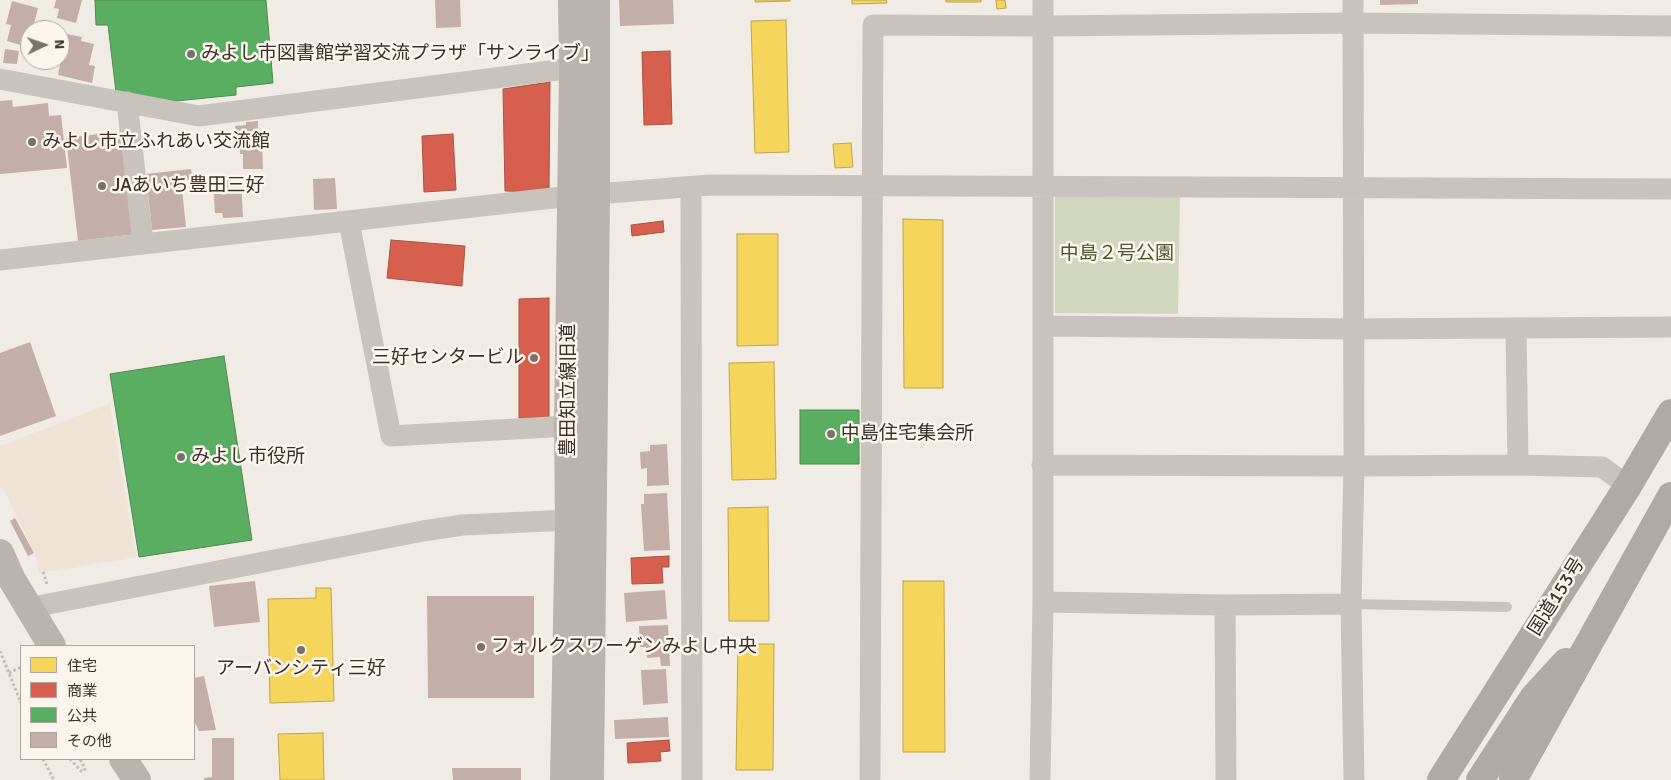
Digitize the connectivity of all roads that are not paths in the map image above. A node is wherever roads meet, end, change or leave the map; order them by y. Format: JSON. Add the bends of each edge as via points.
{"nodes":[{"id":1,"x":572,"y":0,"type":"edge"},
{"id":2,"x":596,"y":0,"type":"edge"},
{"id":3,"x":1043,"y":0,"type":"edge"},
{"id":4,"x":1353,"y":0,"type":"edge"},
{"id":5,"x":1353,"y":23,"type":"junction"},
{"id":6,"x":1043,"y":26,"type":"junction"},
{"id":7,"x":1671,"y":26,"type":"edge"},
{"id":8,"x":573,"y":68,"type":"junction"},
{"id":9,"x":0,"y":78,"type":"edge"},
{"id":10,"x":127,"y":102,"type":"junction"},
{"id":11,"x":872,"y":186,"type":"junction"},
{"id":12,"x":691,"y":187,"type":"junction"},
{"id":13,"x":1043,"y":187,"type":"junction"},
{"id":14,"x":1353,"y":187,"type":"junction"},
{"id":15,"x":1671,"y":189,"type":"edge"},
{"id":16,"x":584,"y":195,"type":"junction"},
{"id":17,"x":348,"y":222,"type":"junction"},
{"id":18,"x":143,"y":243,"type":"junction"},
{"id":19,"x":0,"y":260,"type":"edge"},
{"id":20,"x":1044,"y":326,"type":"junction"},
{"id":21,"x":1671,"y":327,"type":"edge"},
{"id":22,"x":1516,"y":328,"type":"junction"},
{"id":23,"x":1353,"y":329,"type":"junction"},
{"id":24,"x":1671,"y":413,"type":"edge"},
{"id":25,"x":568,"y":426,"type":"junction"},
{"id":26,"x":1042,"y":465,"type":"junction"},
{"id":27,"x":1518,"y":465,"type":"junction"},
{"id":28,"x":1354,"y":466,"type":"junction"},
{"id":29,"x":1628,"y":486,"type":"junction"},
{"id":30,"x":1671,"y":496,"type":"edge"},
{"id":31,"x":569,"y":520,"type":"junction"},
{"id":32,"x":0,"y":553,"type":"edge"},
{"id":33,"x":1043,"y":602,"type":"junction"},
{"id":34,"x":1351,"y":604,"type":"junction"},
{"id":35,"x":1225,"y":606,"type":"junction"},
{"id":36,"x":1507,"y":607,"type":"dead end"},
{"id":37,"x":28,"y":608,"type":"junction"},
{"id":38,"x":1599,"y":626,"type":"junction"},
{"id":39,"x":51,"y":645,"type":"edge"},
{"id":40,"x":124,"y":760,"type":"edge"},
{"id":41,"x":137,"y":780,"type":"edge"},
{"id":42,"x":564,"y":780,"type":"edge"},
{"id":43,"x":590,"y":780,"type":"edge"},
{"id":44,"x":692,"y":780,"type":"edge"},
{"id":45,"x":870,"y":780,"type":"edge"},
{"id":46,"x":1040,"y":780,"type":"edge"},
{"id":47,"x":1226,"y":780,"type":"edge"},
{"id":48,"x":1354,"y":780,"type":"edge"},
{"id":49,"x":1441,"y":780,"type":"edge"},
{"id":50,"x":1480,"y":780,"type":"edge"},
{"id":51,"x":1513,"y":780,"type":"edge"}],
"edges":[{"from":1,"to":8,"type":"street","name":"豊田知立線旧道"},
{"from":2,"to":16,"type":"street","name":"豊田知立線旧道"},
{"from":3,"to":6,"type":"street"},
{"from":4,"to":5,"type":"street"},
{"from":5,"to":6,"type":"street"},
{"from":5,"to":7,"type":"street"},
{"from":5,"to":14,"type":"street"},
{"from":6,"to":11,"type":"street","via":[[873,25]]},
{"from":6,"to":13,"type":"street"},
{"from":8,"to":10,"type":"street","via":[[199,116]]},
{"from":8,"to":16,"type":"street","name":"豊田知立線旧道"},
{"from":9,"to":10,"type":"street"},
{"from":10,"to":18,"type":"street"},
{"from":11,"to":12,"type":"street"},
{"from":11,"to":13,"type":"street"},
{"from":11,"to":45,"type":"street"},
{"from":12,"to":16,"type":"street"},
{"from":12,"to":44,"type":"street"},
{"from":13,"to":14,"type":"street"},
{"from":13,"to":20,"type":"street"},
{"from":14,"to":15,"type":"street"},
{"from":14,"to":23,"type":"street"},
{"from":16,"to":17,"type":"street"},
{"from":16,"to":25,"type":"street","name":"豊田知立線旧道"},
{"from":16,"to":43,"type":"street","name":"豊田知立線旧道"},
{"from":17,"to":18,"type":"street"},
{"from":17,"to":25,"type":"street","via":[[391,436]]},
{"from":18,"to":19,"type":"street"},
{"from":20,"to":23,"type":"street"},
{"from":20,"to":26,"type":"street"},
{"from":21,"to":22,"type":"street"},
{"from":22,"to":23,"type":"street"},
{"from":22,"to":27,"type":"street"},
{"from":23,"to":28,"type":"street"},
{"from":24,"to":29,"type":"highway","name":"国道153号"},
{"from":25,"to":31,"type":"street","name":"豊田知立線旧道"},
{"from":26,"to":28,"type":"street"},
{"from":26,"to":33,"type":"street"},
{"from":27,"to":28,"type":"street"},
{"from":27,"to":29,"type":"street","via":[[1602,466]]},
{"from":28,"to":34,"type":"street"},
{"from":29,"to":49,"type":"highway","name":"国道153号"},
{"from":30,"to":38,"type":"highway"},
{"from":31,"to":37,"type":"street","via":[[463,525],[423,531]]},
{"from":31,"to":42,"type":"street","name":"豊田知立線旧道"},
{"from":32,"to":37,"type":"street"},
{"from":33,"to":35,"type":"street"},
{"from":33,"to":46,"type":"street"},
{"from":34,"to":35,"type":"street"},
{"from":34,"to":36,"type":"lane"},
{"from":34,"to":48,"type":"street"},
{"from":35,"to":47,"type":"street"},
{"from":37,"to":39,"type":"street"},
{"from":38,"to":50,"type":"highway","via":[[1533,698]]},
{"from":38,"to":51,"type":"highway"},
{"from":40,"to":41,"type":"street"}]}
